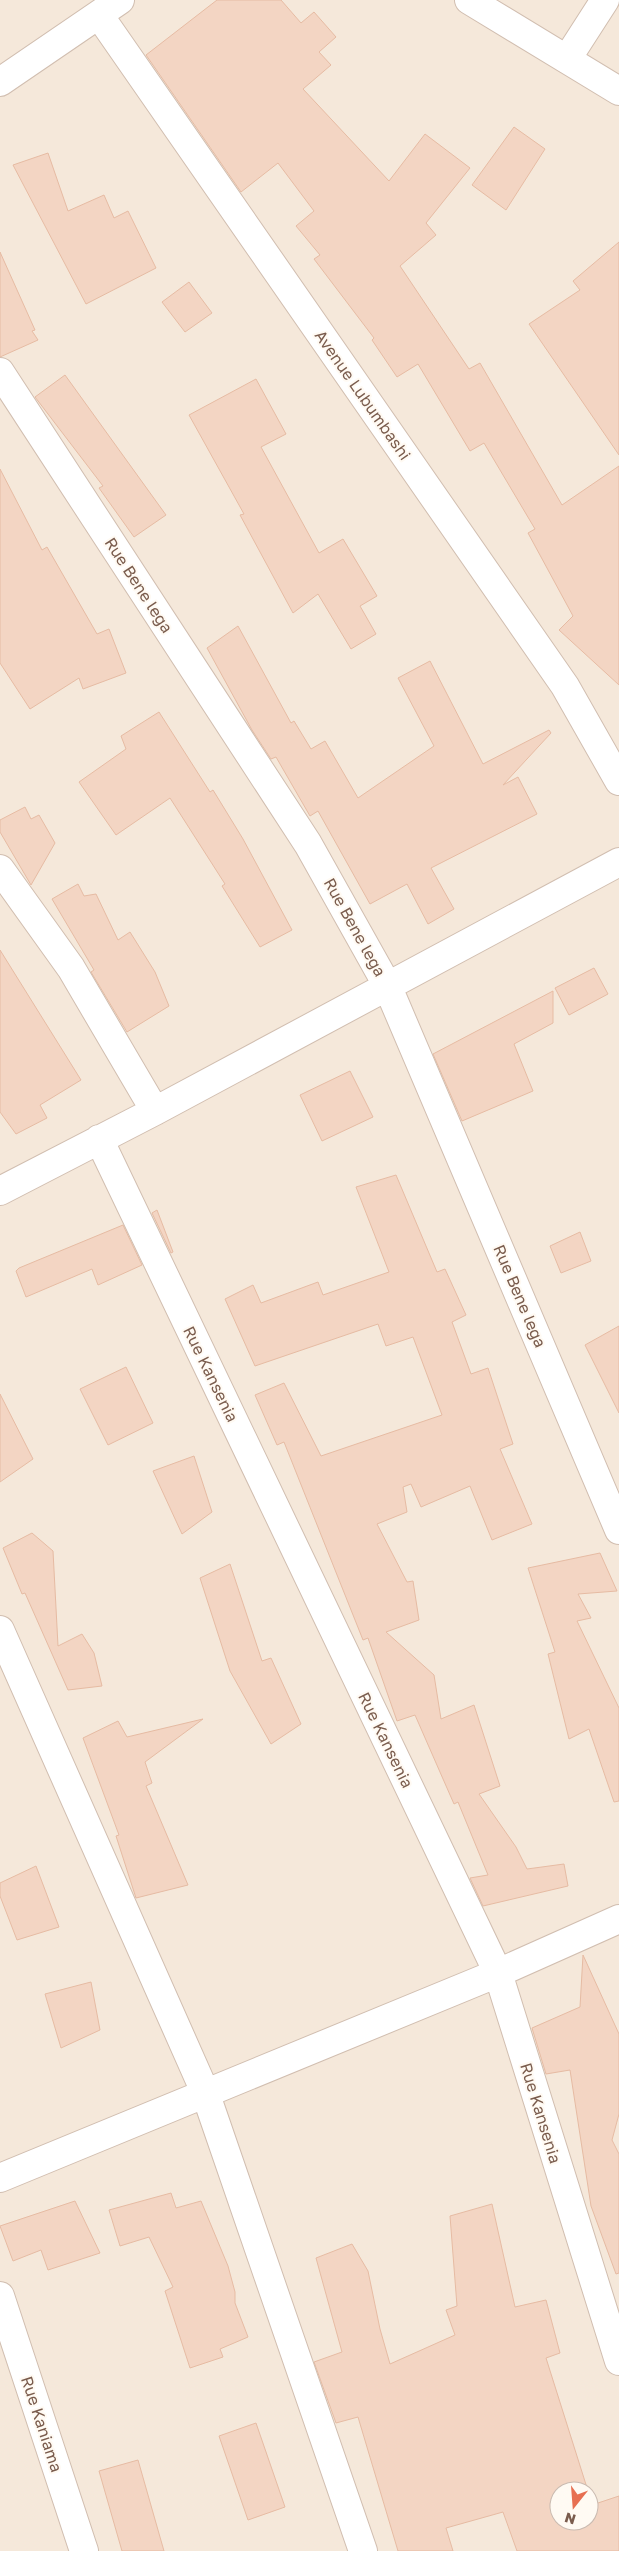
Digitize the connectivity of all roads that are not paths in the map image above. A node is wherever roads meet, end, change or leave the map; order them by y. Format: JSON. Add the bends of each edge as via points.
{"nodes":[{"id":1,"x":469,"y":0,"type":"edge"},
{"id":2,"x":605,"y":0,"type":"edge"},
{"id":3,"x":110,"y":8,"type":"edge"},
{"id":4,"x":567,"y":59,"type":"junction"},
{"id":5,"x":0,"y":82,"type":"edge"},
{"id":6,"x":619,"y":90,"type":"edge"},
{"id":7,"x":0,"y":372,"type":"edge"},
{"id":8,"x":619,"y":781,"type":"edge"},
{"id":9,"x":619,"y":862,"type":"edge"},
{"id":10,"x":0,"y":869,"type":"edge"},
{"id":11,"x":387,"y":985,"type":"junction"},
{"id":12,"x":155,"y":1111,"type":"junction"},
{"id":13,"x":99,"y":1139,"type":"junction"},
{"id":14,"x":0,"y":1191,"type":"edge"},
{"id":15,"x":619,"y":1530,"type":"edge"},
{"id":16,"x":0,"y":1630,"type":"edge"},
{"id":17,"x":619,"y":1919,"type":"edge"},
{"id":18,"x":498,"y":1974,"type":"junction"},
{"id":19,"x":205,"y":2092,"type":"junction"},
{"id":20,"x":0,"y":2178,"type":"edge"},
{"id":21,"x":0,"y":2296,"type":"edge"},
{"id":22,"x":619,"y":2361,"type":"edge"},
{"id":23,"x":84,"y":2551,"type":"edge"},
{"id":24,"x":363,"y":2551,"type":"edge"}],
"edges":[{"from":1,"to":4,"type":"street"},
{"from":2,"to":4,"type":"street"},
{"from":3,"to":5,"type":"street"},
{"from":3,"to":8,"type":"street","name":"Avenue Lubumbashi","via":[[565,686]]},
{"from":4,"to":6,"type":"street"},
{"from":7,"to":11,"type":"street","name":"Rue Bene lega","via":[[308,844]]},
{"from":9,"to":11,"type":"street"},
{"from":10,"to":12,"type":"street","via":[[71,968]]},
{"from":11,"to":12,"type":"street"},
{"from":11,"to":15,"type":"street","name":"Rue Bene lega"},
{"from":12,"to":13,"type":"street"},
{"from":13,"to":14,"type":"street"},
{"from":13,"to":18,"type":"street","name":"Rue Kansenia"},
{"from":16,"to":19,"type":"street"},
{"from":17,"to":18,"type":"street"},
{"from":18,"to":19,"type":"street"},
{"from":18,"to":22,"type":"street","name":"Rue Kansenia"},
{"from":19,"to":20,"type":"street"},
{"from":19,"to":24,"type":"street"},
{"from":21,"to":23,"type":"street","name":"Rue Kaniama"}]}
